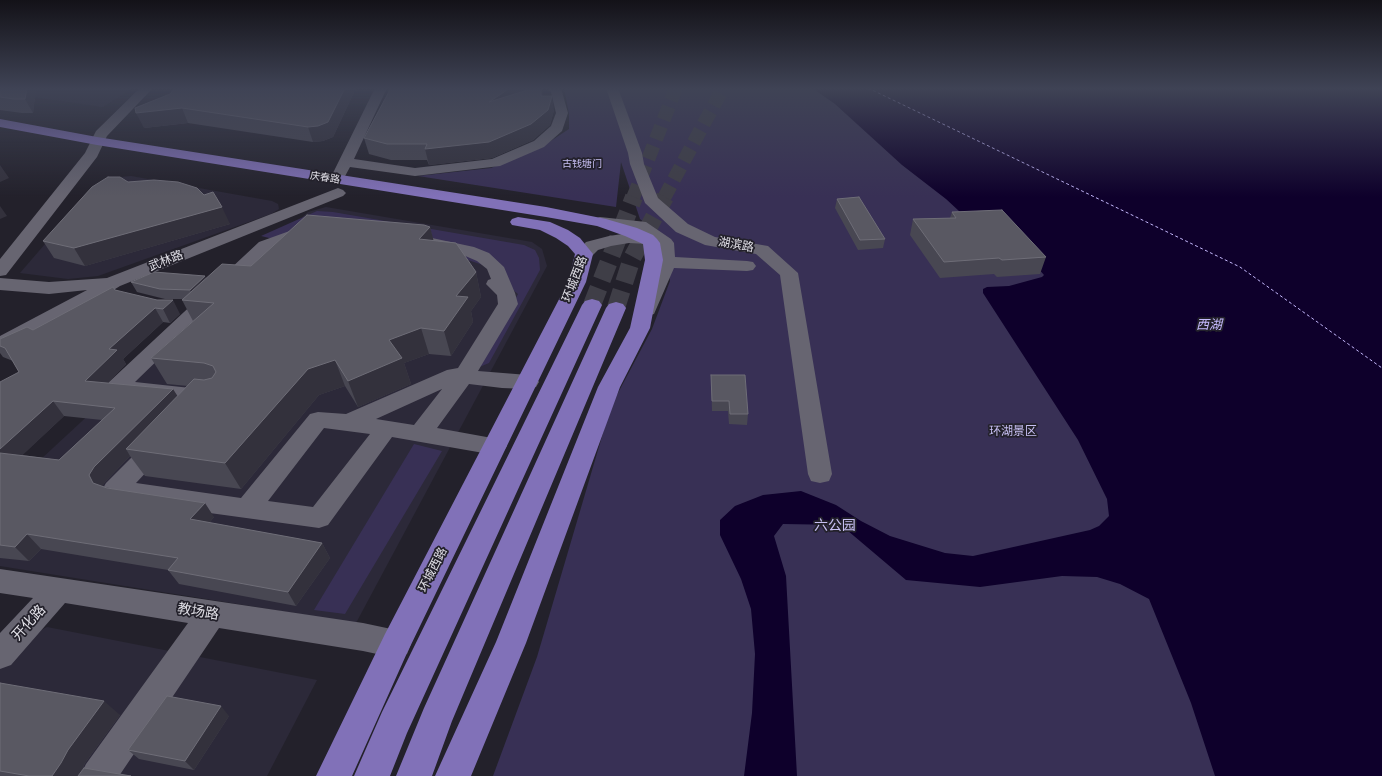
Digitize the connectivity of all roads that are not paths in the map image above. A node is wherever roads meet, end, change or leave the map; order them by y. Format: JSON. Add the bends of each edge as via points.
{"nodes":[{"id":1,"x":0,"y":124,"type":"edge"},
{"id":2,"x":111,"y":124,"type":"edge"},
{"id":3,"x":363,"y":124,"type":"edge"},
{"id":4,"x":559,"y":124,"type":"edge"},
{"id":5,"x":625,"y":124,"type":"edge"},
{"id":6,"x":89,"y":149,"type":"junction"},
{"id":7,"x":345,"y":162,"type":"junction"},
{"id":8,"x":337,"y":186,"type":"junction"},
{"id":9,"x":600,"y":222,"type":"junction"},
{"id":10,"x":329,"y":228,"type":"edge"},
{"id":11,"x":415,"y":239,"type":"edge"},
{"id":12,"x":647,"y":239,"type":"junction"},
{"id":13,"x":584,"y":254,"type":"junction"},
{"id":14,"x":439,"y":258,"type":"edge"},
{"id":15,"x":667,"y":262,"type":"junction"},
{"id":16,"x":747,"y":266,"type":"dead end"},
{"id":17,"x":3,"y":267,"type":"edge"},
{"id":18,"x":113,"y":282,"type":"junction"},
{"id":19,"x":0,"y":284,"type":"edge"},
{"id":20,"x":68,"y":287,"type":"junction"},
{"id":21,"x":506,"y":293,"type":"junction"},
{"id":22,"x":179,"y":306,"type":"dead end"},
{"id":23,"x":200,"y":307,"type":"junction"},
{"id":24,"x":640,"y":328,"type":"junction"},
{"id":25,"x":0,"y":344,"type":"edge"},
{"id":26,"x":464,"y":376,"type":"junction"},
{"id":27,"x":528,"y":382,"type":"junction"},
{"id":28,"x":348,"y":422,"type":"junction"},
{"id":29,"x":386,"y":429,"type":"junction"},
{"id":30,"x":420,"y":434,"type":"junction"},
{"id":31,"x":496,"y":446,"type":"junction"},
{"id":32,"x":820,"y":474,"type":"dead end"},
{"id":33,"x":247,"y":509,"type":"junction"},
{"id":34,"x":0,"y":581,"type":"edge"},
{"id":35,"x":59,"y":590,"type":"junction"},
{"id":36,"x":212,"y":614,"type":"junction"},
{"id":37,"x":396,"y":644,"type":"junction"},
{"id":38,"x":0,"y":655,"type":"edge"},
{"id":39,"x":98,"y":776,"type":"edge"},
{"id":40,"x":334,"y":776,"type":"edge"},
{"id":41,"x":372,"y":776,"type":"edge"},
{"id":42,"x":414,"y":776,"type":"edge"},
{"id":43,"x":453,"y":776,"type":"edge"}],
"edges":[{"from":1,"to":6,"type":"main road","name":"庆春路"},
{"from":2,"to":6,"type":"street"},
{"from":3,"to":7,"type":"street"},
{"from":4,"to":7,"type":"street","via":[[539,144],[495,163],[415,172]]},
{"from":5,"to":32,"type":"street","name":"湖滨路","via":[[651,200],[682,228],[711,241],[762,250],[789,273]]},
{"from":6,"to":8,"type":"main road","name":"庆春路"},
{"from":6,"to":17,"type":"street"},
{"from":7,"to":8,"type":"street"},
{"from":8,"to":9,"type":"main road","name":"庆春路"},
{"from":8,"to":13,"type":"main road","name":"庆春路","via":[[544,226],[574,242]]},
{"from":8,"to":18,"type":"street","name":"武林路"},
{"from":9,"to":12,"type":"main road","name":"庆春路"},
{"from":9,"to":15,"type":"street","via":[[640,225],[665,243]]},
{"from":10,"to":23,"type":"street","via":[[311,228],[265,246]]},
{"from":11,"to":21,"type":"street","via":[[483,257],[495,267]]},
{"from":12,"to":13,"type":"street","name":"环城西路","via":[[609,241],[592,246]]},
{"from":12,"to":24,"type":"main road","via":[[651,243],[654,260]]},
{"from":13,"to":27,"type":"main road","name":"环城西路","via":[[577,282]]},
{"from":14,"to":21,"type":"street","via":[[470,264]]},
{"from":15,"to":16,"type":"street"},
{"from":15,"to":24,"type":"street"},
{"from":17,"to":20,"type":"street","via":[[38,280]]},
{"from":18,"to":20,"type":"street"},
{"from":18,"to":25,"type":"street","name":"武林路"},
{"from":19,"to":20,"type":"street"},
{"from":21,"to":26,"type":"street","via":[[508,304]]},
{"from":22,"to":23,"type":"street"},
{"from":23,"to":33,"type":"street","via":[[118,387],[211,397],[178,424],[115,490]]},
{"from":24,"to":43,"type":"main road","via":[[609,387],[511,643]]},
{"from":26,"to":27,"type":"street"},
{"from":26,"to":28,"type":"street","via":[[455,375]]},
{"from":26,"to":30,"type":"street"},
{"from":27,"to":31,"type":"main road","name":"环城西路"},
{"from":28,"to":29,"type":"street"},
{"from":28,"to":33,"type":"street","via":[[318,420]]},
{"from":29,"to":30,"type":"street"},
{"from":29,"to":33,"type":"street","via":[[319,518]]},
{"from":30,"to":31,"type":"street"},
{"from":31,"to":37,"type":"main road","name":"环城西路"},
{"from":34,"to":35,"type":"street","name":"教场路"},
{"from":35,"to":36,"type":"street","name":"教场路"},
{"from":35,"to":38,"type":"street","name":"开化路"},
{"from":36,"to":37,"type":"street","name":"教场路"},
{"from":36,"to":39,"type":"street"},
{"from":37,"to":40,"type":"main road","name":"环城西路"},
{"from":41,"to":42,"type":"main road","name":"环城西路","via":[[394,724],[604,306]]}]}
